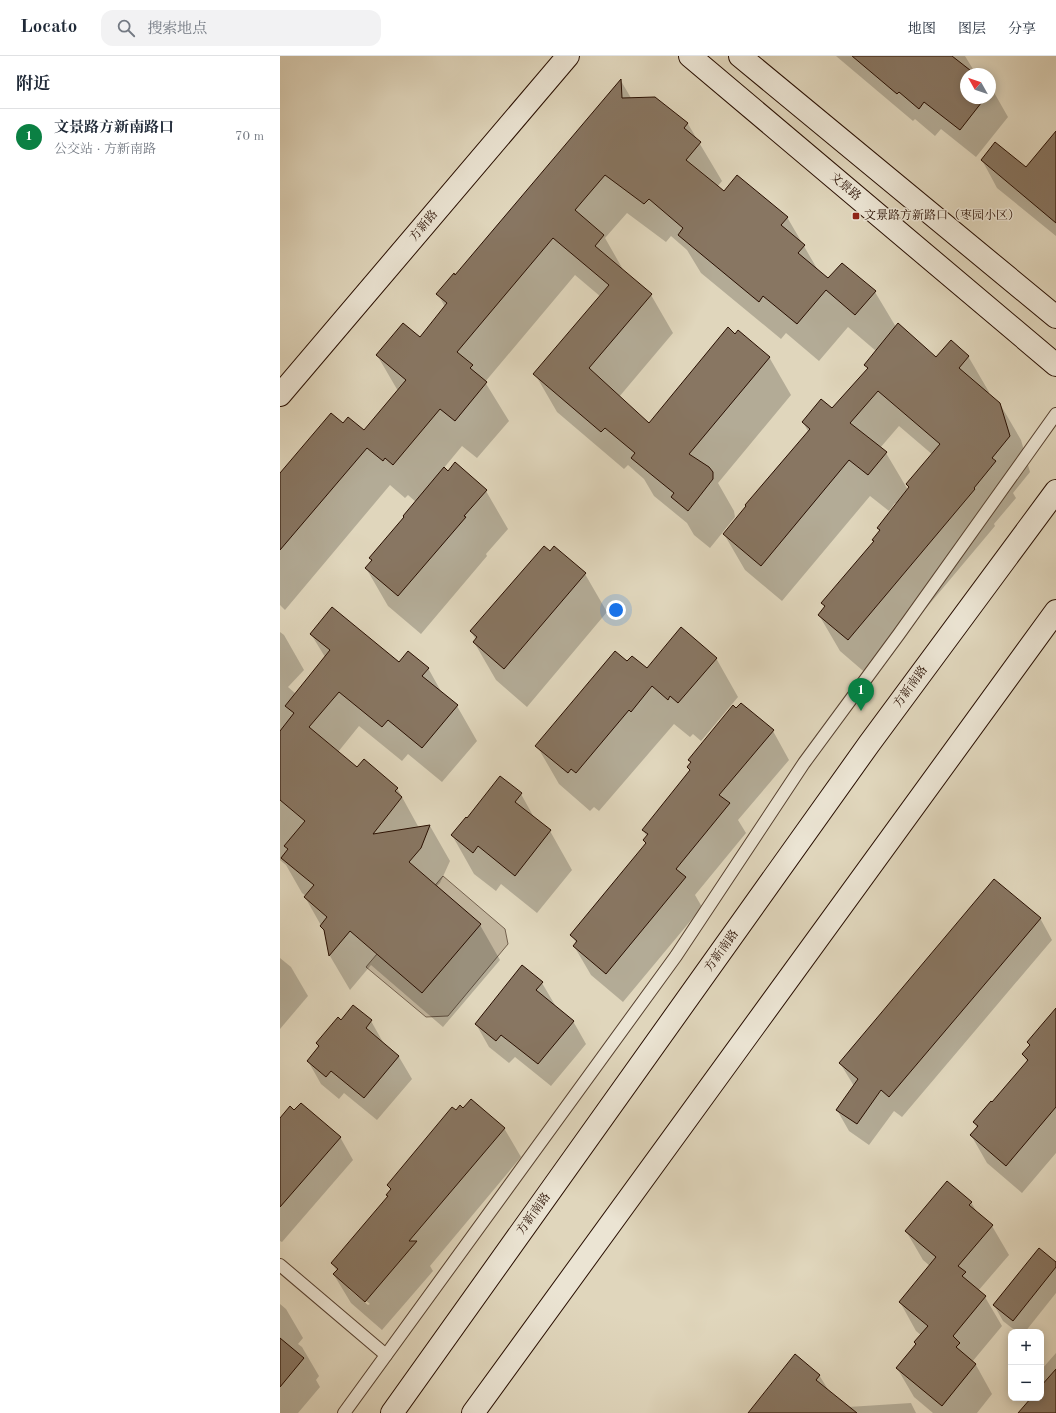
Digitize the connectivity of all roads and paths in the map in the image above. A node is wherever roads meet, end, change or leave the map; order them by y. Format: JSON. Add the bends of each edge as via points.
{"nodes":[{"id":1,"x":568,"y":56,"type":"edge"},
{"id":2,"x":690,"y":56,"type":"edge"},
{"id":3,"x":740,"y":56,"type":"edge"},
{"id":4,"x":1056,"y":317,"type":"edge"},
{"id":5,"x":1056,"y":365,"type":"edge"},
{"id":6,"x":280,"y":396,"type":"edge"},
{"id":7,"x":1056,"y":414,"type":"edge"},
{"id":8,"x":1056,"y":491,"type":"edge"},
{"id":9,"x":1056,"y":611,"type":"edge"},
{"id":10,"x":280,"y":1265,"type":"edge"},
{"id":11,"x":386,"y":1355,"type":"junction"},
{"id":12,"x":344,"y":1413,"type":"edge"},
{"id":13,"x":392,"y":1413,"type":"edge"},
{"id":14,"x":473,"y":1413,"type":"edge"}],
"edges":[{"from":1,"to":6,"type":"main road","name":"方新路"},
{"from":2,"to":5,"type":"main road","name":"文景路"},
{"from":3,"to":4,"type":"main road"},
{"from":7,"to":11,"type":"lane","via":[[804,763],[676,956]]},
{"from":8,"to":13,"type":"main road","name":"方新南路","via":[[865,751]]},
{"from":9,"to":14,"type":"main road"},
{"from":10,"to":11,"type":"lane"},
{"from":11,"to":12,"type":"lane"}]}
